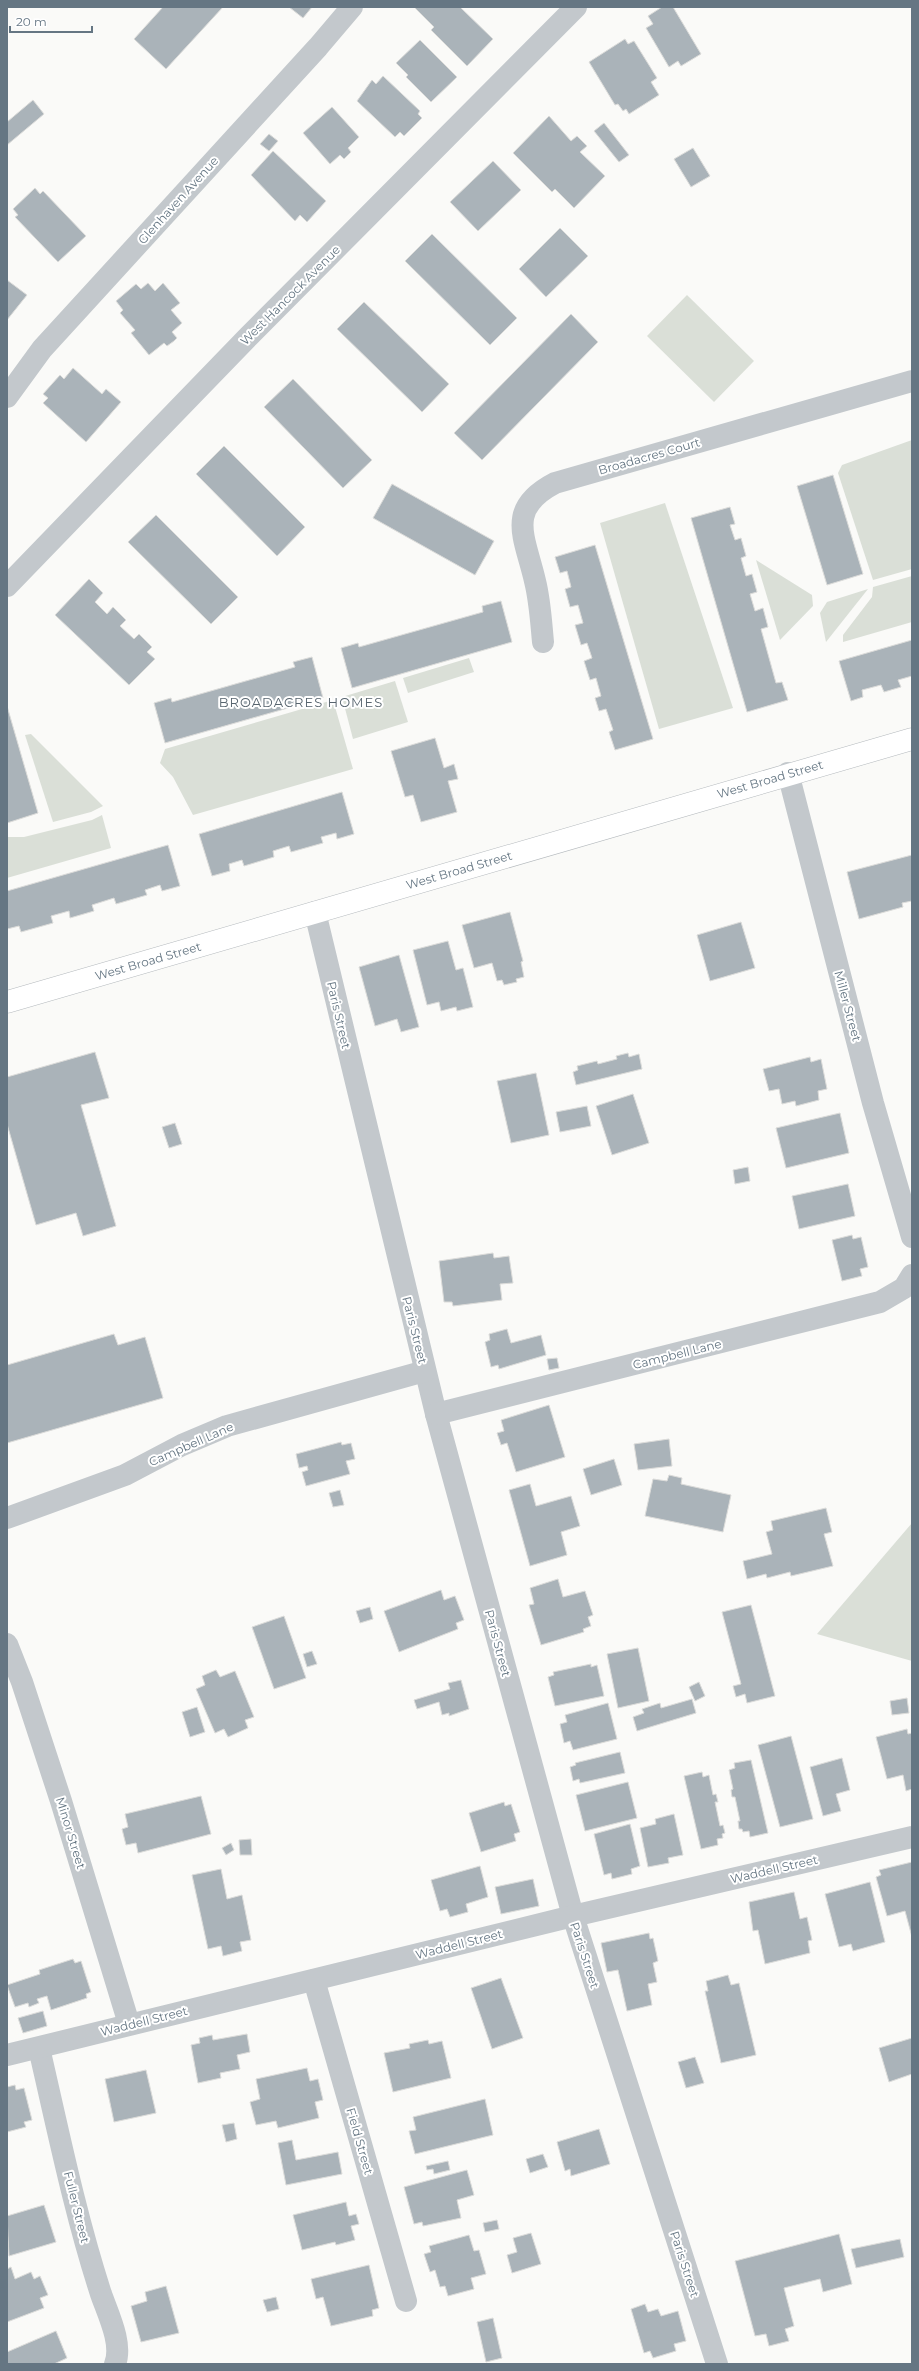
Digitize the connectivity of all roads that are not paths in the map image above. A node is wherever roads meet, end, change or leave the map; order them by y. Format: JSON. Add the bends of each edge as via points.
{"nodes":[{"id":1,"x":352,"y":7,"type":"edge"},
{"id":2,"x":576,"y":7,"type":"edge"},
{"id":3,"x":912,"y":381,"type":"edge"},
{"id":4,"x":7,"y":396,"type":"edge"},
{"id":5,"x":7,"y":586,"type":"edge"},
{"id":6,"x":543,"y":642,"type":"dead end"},
{"id":7,"x":912,"y":739,"type":"edge"},
{"id":8,"x":788,"y":773,"type":"junction"},
{"id":9,"x":315,"y":912,"type":"junction"},
{"id":10,"x":7,"y":1002,"type":"edge"},
{"id":11,"x":912,"y":1237,"type":"edge"},
{"id":12,"x":911,"y":1277,"type":"edge"},
{"id":13,"x":425,"y":1371,"type":"junction"},
{"id":14,"x":436,"y":1414,"type":"junction"},
{"id":15,"x":7,"y":1518,"type":"edge"},
{"id":16,"x":7,"y":1644,"type":"edge"},
{"id":17,"x":912,"y":1836,"type":"edge"},
{"id":18,"x":573,"y":1916,"type":"junction"},
{"id":19,"x":314,"y":1980,"type":"junction"},
{"id":20,"x":129,"y":2024,"type":"junction"},
{"id":21,"x":39,"y":2048,"type":"junction"},
{"id":22,"x":7,"y":2055,"type":"edge"},
{"id":23,"x":406,"y":2301,"type":"dead end"},
{"id":24,"x":114,"y":2364,"type":"edge"},
{"id":25,"x":717,"y":2364,"type":"edge"}],
"edges":[{"from":1,"to":4,"type":"street","name":"Glenhaven Avenue","via":[[42,348]]},
{"from":2,"to":5,"type":"street","name":"West Hancock Avenue","via":[[248,337]]},
{"from":3,"to":6,"type":"street","name":"Broadacres Court","via":[[555,483],[543,489],[534,496],[522,517],[522,531],[540,603]]},
{"from":7,"to":8,"type":"main road","name":"West Broad Street"},
{"from":8,"to":9,"type":"main road","name":"West Broad Street"},
{"from":8,"to":11,"type":"street","name":"Miller Street","via":[[873,1103]]},
{"from":9,"to":10,"type":"main road","name":"West Broad Street"},
{"from":9,"to":13,"type":"street","name":"Paris Street"},
{"from":12,"to":14,"type":"street","name":"Campbell Lane","via":[[893,1296],[880,1302]]},
{"from":13,"to":14,"type":"street","name":"Paris Street"},
{"from":13,"to":15,"type":"street","name":"Campbell Lane","via":[[227,1426],[182,1445],[125,1475]]},
{"from":14,"to":18,"type":"street","name":"Paris Street"},
{"from":16,"to":20,"type":"street","name":"Minor Street","via":[[58,1793]]},
{"from":17,"to":18,"type":"street","name":"Waddell Street"},
{"from":18,"to":19,"type":"street","name":"Waddell Street"},
{"from":18,"to":25,"type":"street","name":"Paris Street"},
{"from":19,"to":20,"type":"street","name":"Waddell Street"},
{"from":19,"to":23,"type":"street","name":"Field Street"},
{"from":20,"to":21,"type":"street","name":"Waddell Street"},
{"from":21,"to":22,"type":"street","name":"Waddell Street"},
{"from":21,"to":24,"type":"street","name":"Fuller Street","via":[[76,2205],[111,2325],[118,2355]]}]}
